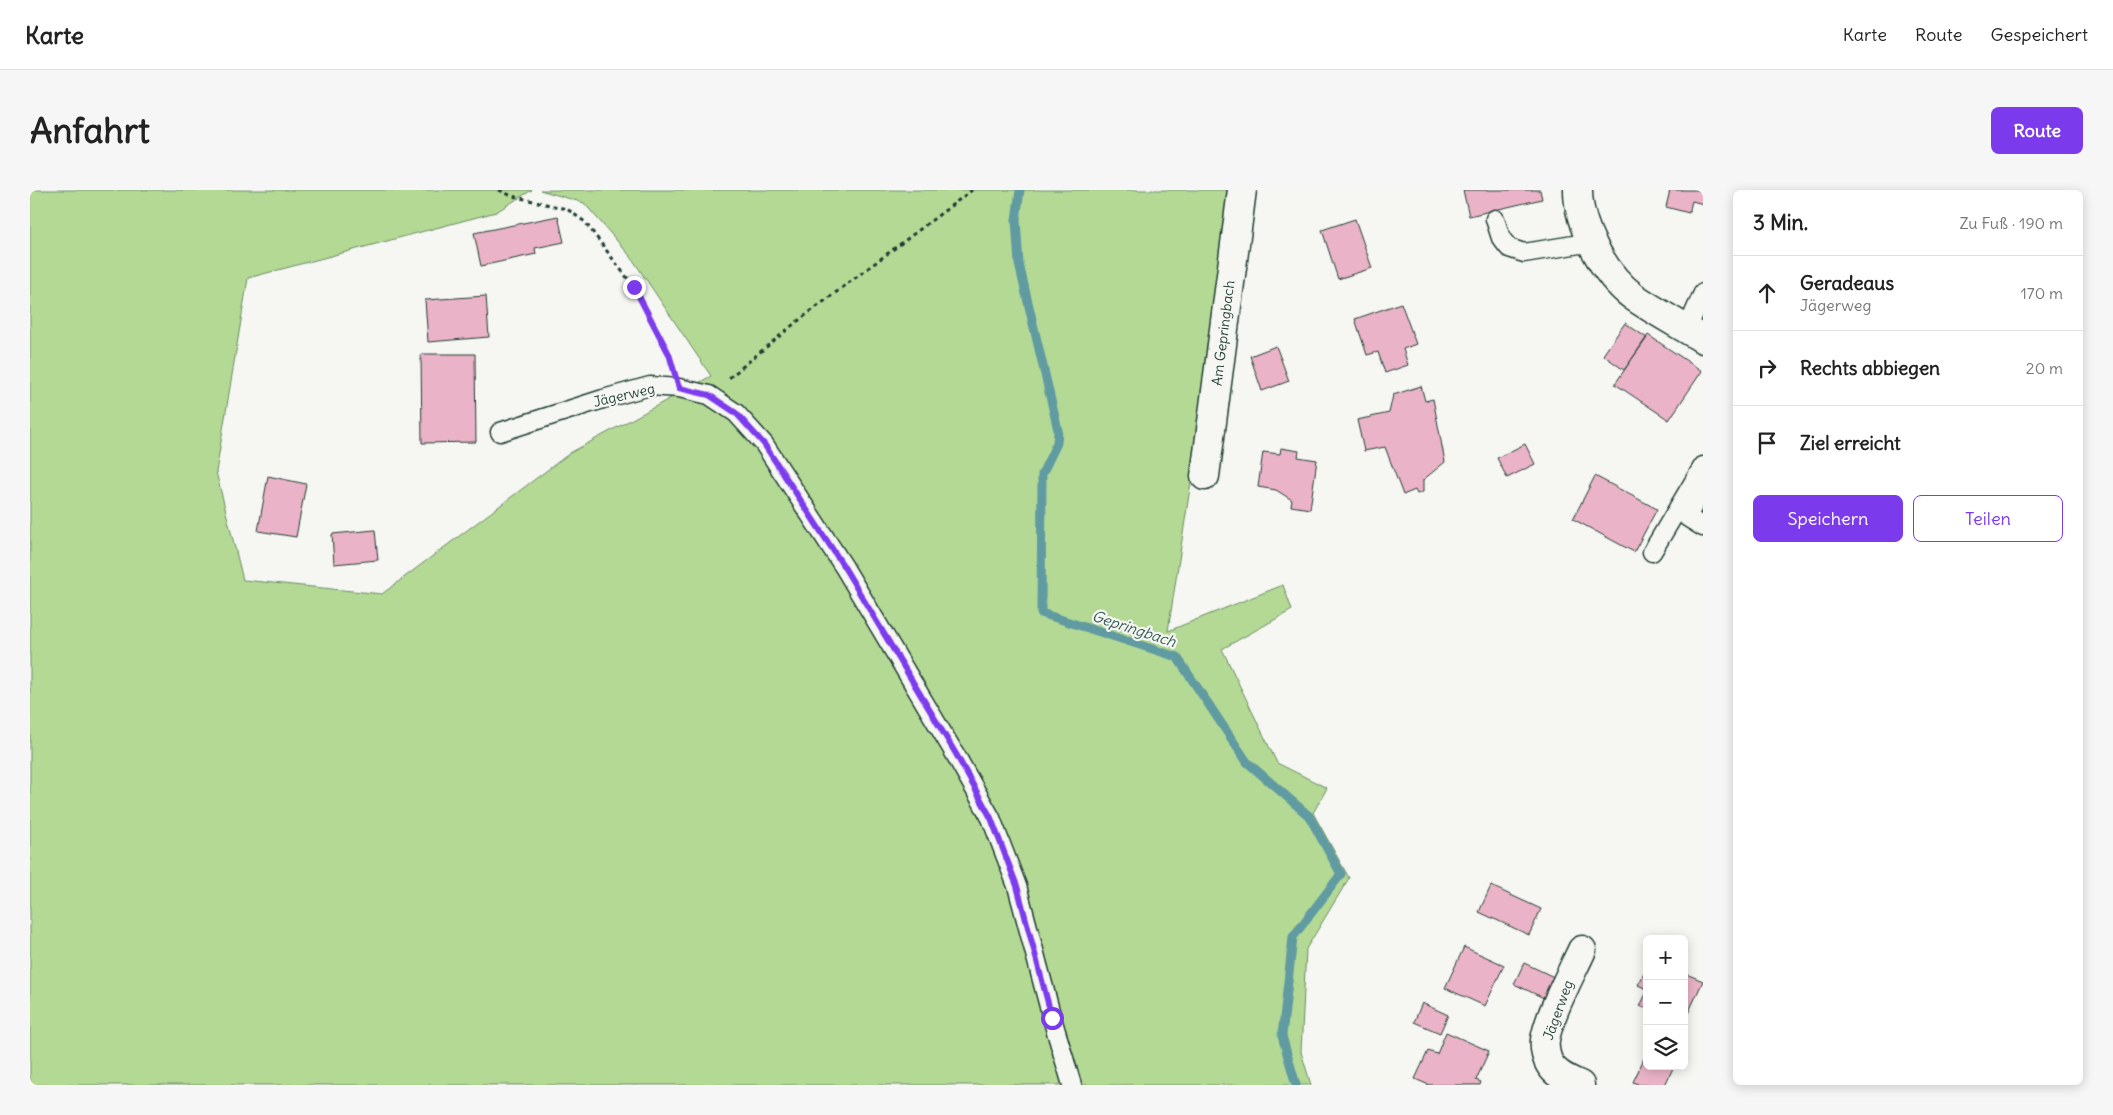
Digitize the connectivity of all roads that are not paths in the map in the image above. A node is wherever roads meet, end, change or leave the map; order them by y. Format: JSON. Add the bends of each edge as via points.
{"nodes":[{"id":1,"x":1242,"y":190,"type":"edge"},
{"id":2,"x":1578,"y":190,"type":"edge"},
{"id":3,"x":1494,"y":219,"type":"dead end"},
{"id":4,"x":1592,"y":242,"type":"junction"},
{"id":5,"x":1703,"y":292,"type":"edge"},
{"id":6,"x":1695,"y":334,"type":"edge"},
{"id":7,"x":500,"y":432,"type":"dead end"},
{"id":8,"x":1703,"y":466,"type":"edge"},
{"id":9,"x":1205,"y":476,"type":"dead end"},
{"id":10,"x":1703,"y":527,"type":"edge"},
{"id":11,"x":1652,"y":552,"type":"dead end"},
{"id":12,"x":1582,"y":950,"type":"dead end"},
{"id":13,"x":1072,"y":1085,"type":"edge"},
{"id":14,"x":1580,"y":1085,"type":"edge"}],
"edges":[{"from":1,"to":9,"type":"street","name":"Am Gepringbach"},
{"from":2,"to":4,"type":"street","via":[[1582,219]]},
{"from":3,"to":4,"type":"lane","via":[[1500,238],[1509,248],[1524,253]]},
{"from":4,"to":6,"type":"street","via":[[1614,277],[1633,296]]},
{"from":5,"to":6,"type":"lane"},
{"from":7,"to":13,"type":"lane","name":"Jägerweg","via":[[650,386],[709,395],[736,413],[764,444],[844,567],[991,818],[1017,886]]},
{"from":8,"to":10,"type":"lane","via":[[1698,497],[1687,518]]},
{"from":8,"to":11,"type":"lane"},
{"from":12,"to":14,"type":"street","name":"Jägerweg","via":[[1545,1041],[1550,1064],[1557,1073]]}]}
